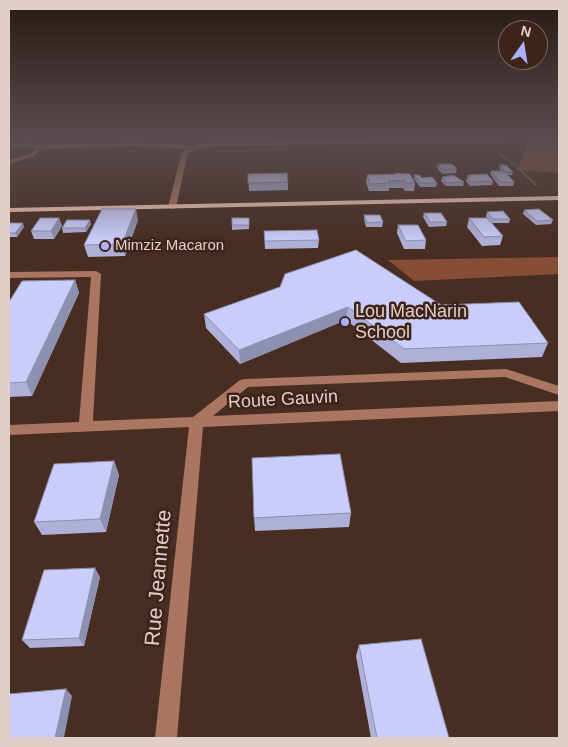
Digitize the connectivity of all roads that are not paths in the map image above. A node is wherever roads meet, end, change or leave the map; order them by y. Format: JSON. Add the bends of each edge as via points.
{"nodes":[{"id":1,"x":180,"y":172,"type":"edge"},
{"id":2,"x":555,"y":198,"type":"edge"},
{"id":3,"x":172,"y":207,"type":"junction"},
{"id":4,"x":9,"y":210,"type":"edge"},
{"id":5,"x":9,"y":275,"type":"edge"},
{"id":6,"x":559,"y":391,"type":"edge"},
{"id":7,"x":559,"y":406,"type":"edge"},
{"id":8,"x":196,"y":422,"type":"junction"},
{"id":9,"x":86,"y":427,"type":"junction"},
{"id":10,"x":9,"y":430,"type":"edge"},
{"id":11,"x":166,"y":738,"type":"edge"}],
"edges":[{"from":1,"to":3,"type":"street"},
{"from":2,"to":3,"type":"main road"},
{"from":3,"to":4,"type":"main road"},
{"from":5,"to":9,"type":"street","via":[[96,274]]},
{"from":6,"to":8,"type":"street","via":[[506,373],[245,384]]},
{"from":7,"to":8,"type":"street","name":"Route Gauvin"},
{"from":8,"to":9,"type":"street","name":"Route Gauvin"},
{"from":8,"to":11,"type":"street","name":"Rue Jeannette"},
{"from":9,"to":10,"type":"street","name":"Route Gauvin"}]}
